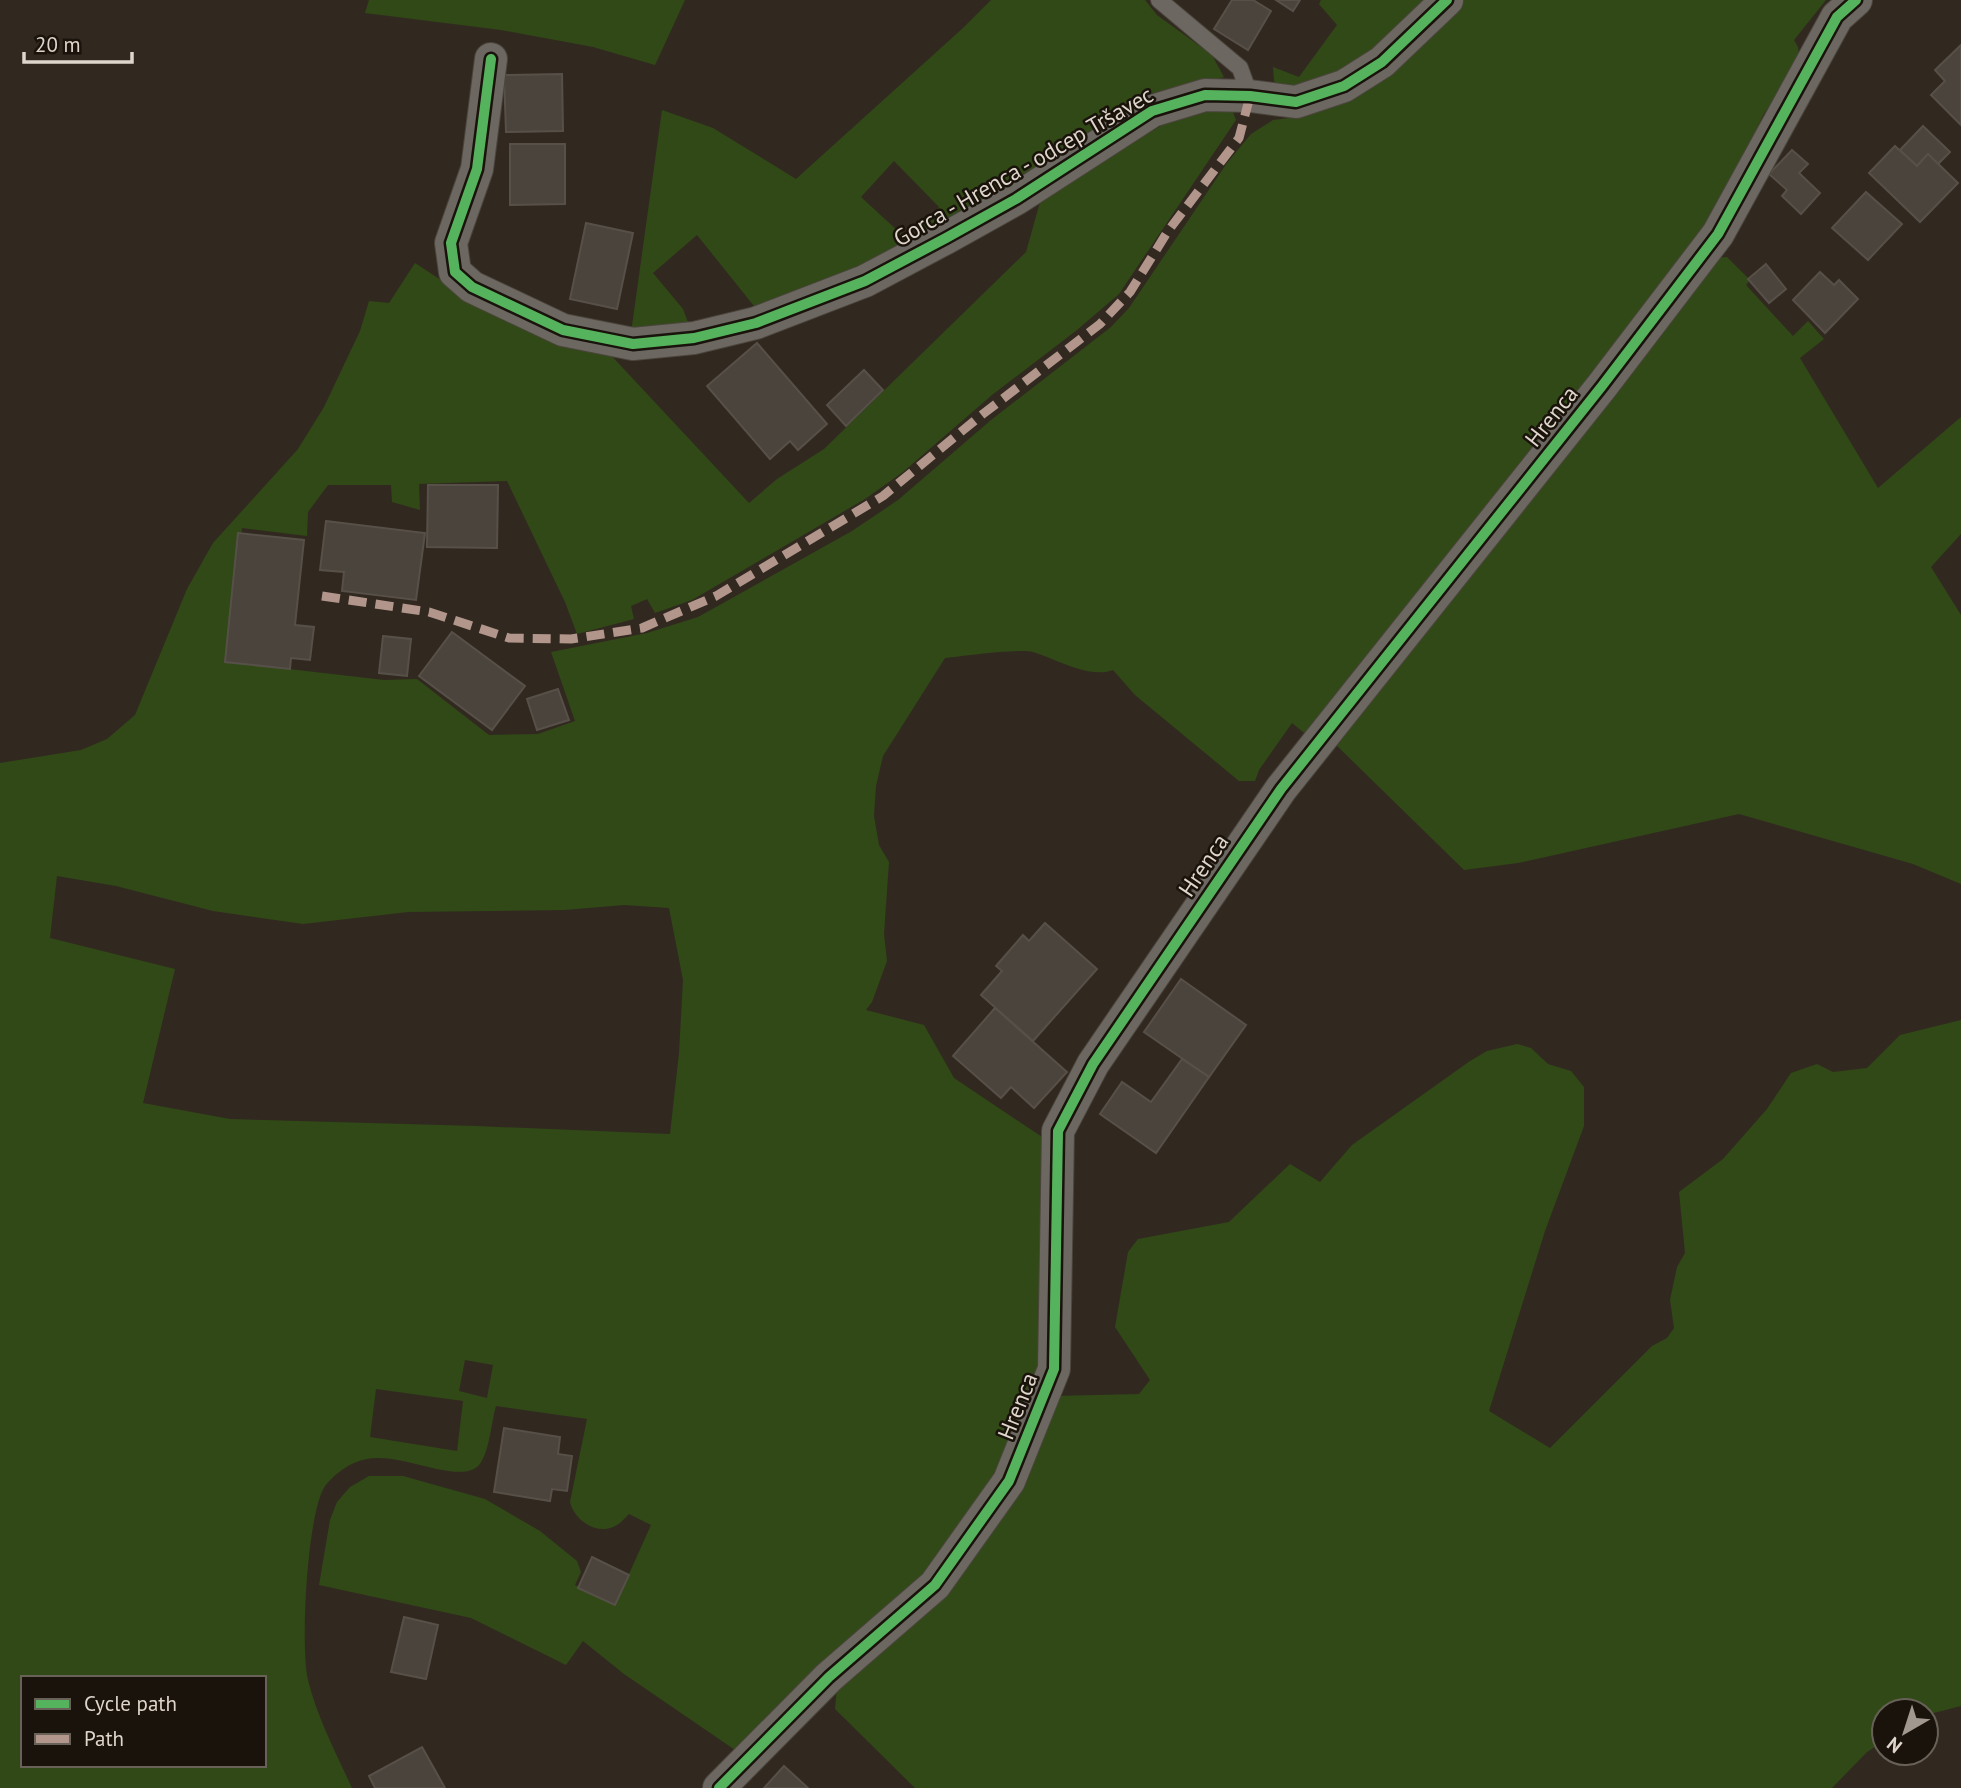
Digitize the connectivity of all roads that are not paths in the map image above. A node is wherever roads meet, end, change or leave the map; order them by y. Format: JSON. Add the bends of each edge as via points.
{"nodes":[{"id":1,"x":1159,"y":0,"type":"edge"},
{"id":2,"x":1447,"y":0,"type":"edge"},
{"id":3,"x":1856,"y":0,"type":"edge"},
{"id":4,"x":491,"y":59,"type":"dead end"},
{"id":5,"x":1250,"y":96,"type":"junction"},
{"id":6,"x":719,"y":1788,"type":"edge"}],
"edges":[{"from":1,"to":5,"type":"lane","via":[[1240,68]]},
{"from":2,"to":5,"type":"street","name":"Gorca - Hrenca - odcep Tršavec","via":[[1382,62],[1344,86],[1296,102]]},
{"from":3,"to":6,"type":"street","name":"Hrenca","via":[[1837,17],[1718,234],[1281,789],[1093,1064],[1058,1131],[1054,1369],[1009,1481],[935,1585],[830,1677]]},
{"from":4,"to":5,"type":"street","name":"Gorca - Hrenca - odcep Tršavec","via":[[477,169],[451,243],[455,272],[472,287],[563,330],[633,344],[694,338],[755,323],[865,281],[1016,199],[1152,111],[1205,95]]}]}
